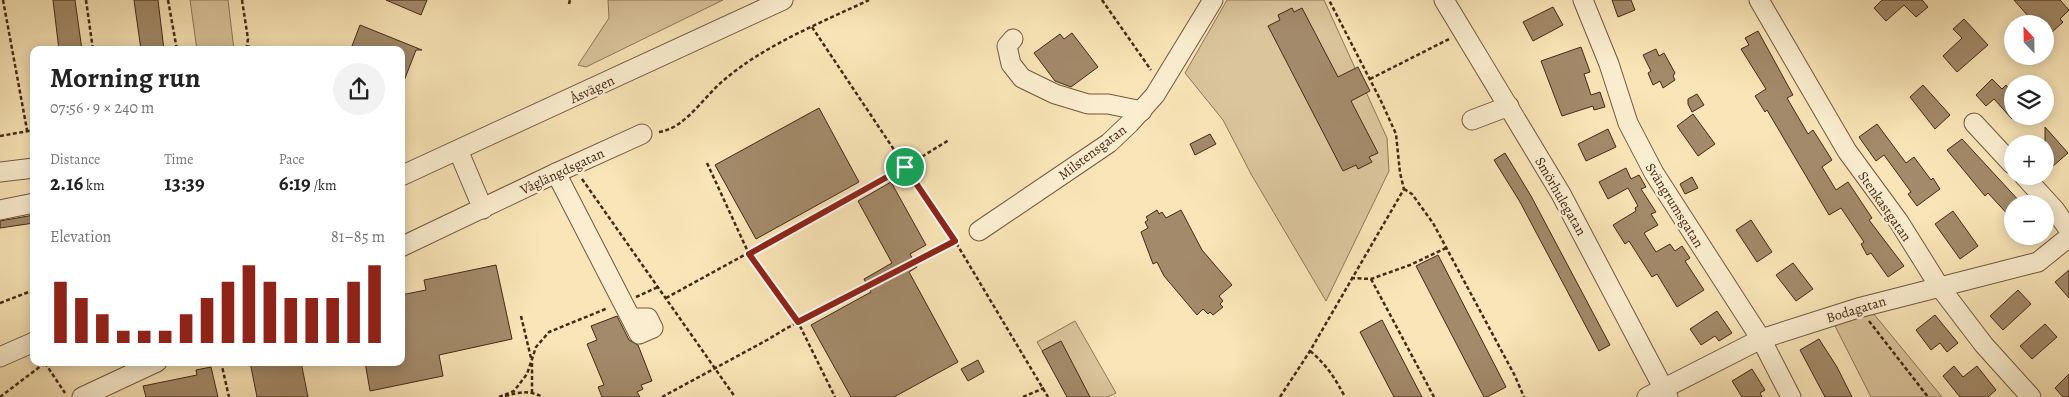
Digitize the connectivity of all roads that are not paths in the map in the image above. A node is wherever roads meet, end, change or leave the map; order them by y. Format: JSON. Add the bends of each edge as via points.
{"nodes":[{"id":1,"x":782,"y":0,"type":"edge"},
{"id":2,"x":1213,"y":0,"type":"edge"},
{"id":3,"x":1444,"y":0,"type":"edge"},
{"id":4,"x":1583,"y":0,"type":"edge"},
{"id":5,"x":1759,"y":0,"type":"edge"},
{"id":6,"x":1013,"y":39,"type":"dead end"},
{"id":7,"x":1509,"y":106,"type":"junction"},
{"id":8,"x":1142,"y":111,"type":"junction"},
{"id":9,"x":1472,"y":120,"type":"dead end"},
{"id":10,"x":1974,"y":123,"type":"dead end"},
{"id":11,"x":642,"y":134,"type":"road end"},
{"id":12,"x":458,"y":150,"type":"junction"},
{"id":13,"x":2004,"y":155,"type":"edge"},
{"id":14,"x":30,"y":168,"type":"edge"},
{"id":15,"x":564,"y":169,"type":"junction"},
{"id":16,"x":0,"y":172,"type":"edge"},
{"id":17,"x":405,"y":174,"type":"edge"},
{"id":18,"x":2032,"y":185,"type":"edge"},
{"id":19,"x":30,"y":204,"type":"edge"},
{"id":20,"x":483,"y":209,"type":"junction"},
{"id":21,"x":0,"y":210,"type":"edge"},
{"id":22,"x":979,"y":230,"type":"dead end"},
{"id":23,"x":2069,"y":230,"type":"edge"},
{"id":24,"x":2069,"y":237,"type":"edge"},
{"id":25,"x":405,"y":245,"type":"edge"},
{"id":26,"x":1939,"y":286,"type":"junction"},
{"id":27,"x":627,"y":310,"type":"road end"},
{"id":28,"x":1761,"y":339,"type":"junction"},
{"id":29,"x":30,"y":344,"type":"edge"},
{"id":30,"x":0,"y":357,"type":"edge"},
{"id":31,"x":146,"y":366,"type":"edge"},
{"id":32,"x":1666,"y":393,"type":"edge"},
{"id":33,"x":73,"y":395,"type":"edge"},
{"id":34,"x":1647,"y":397,"type":"edge"},
{"id":35,"x":1791,"y":397,"type":"edge"},
{"id":36,"x":2032,"y":397,"type":"edge"}],
"edges":[{"from":1,"to":12,"type":"street","name":"Åsvägen"},
{"from":2,"to":8,"type":"street","name":"Milstensgatan"},
{"from":3,"to":7,"type":"street","name":"Smörhulegatan"},
{"from":4,"to":28,"type":"street","name":"Svängrumsgatan","via":[[1628,123],[1654,173]]},
{"from":5,"to":26,"type":"street","name":"Stenkastgatan","via":[[1846,151],[1899,222]]},
{"from":6,"to":8,"type":"street","via":[[1008,52],[1011,64],[1022,78],[1070,100]]},
{"from":7,"to":9,"type":"street"},
{"from":7,"to":32,"type":"street","name":"Smörhulegatan","via":[[1561,194]]},
{"from":8,"to":22,"type":"street","name":"Milstensgatan","via":[[1109,143]]},
{"from":10,"to":13,"type":"street"},
{"from":11,"to":15,"type":"street","name":"Våglängdsgatan"},
{"from":12,"to":17,"type":"street","name":"Åsvägen"},
{"from":12,"to":20,"type":"street"},
{"from":14,"to":16,"type":"street"},
{"from":15,"to":20,"type":"street","name":"Våglängdsgatan"},
{"from":15,"to":27,"type":"street"},
{"from":18,"to":23,"type":"street"},
{"from":19,"to":21,"type":"street"},
{"from":20,"to":25,"type":"street","name":"Våglängdsgatan"},
{"from":24,"to":26,"type":"street","name":"Bodagatan","via":[[2038,262]]},
{"from":26,"to":28,"type":"street","name":"Bodagatan"},
{"from":26,"to":36,"type":"street","name":"Stenkastgatan","via":[[1984,345]]},
{"from":28,"to":32,"type":"street","name":"Bodagatan","via":[[1736,350]]},
{"from":28,"to":35,"type":"street","name":"Svängrumsgatan"},
{"from":29,"to":30,"type":"street"},
{"from":31,"to":33,"type":"street"},
{"from":32,"to":34,"type":"street","name":"Bodagatan"}]}
